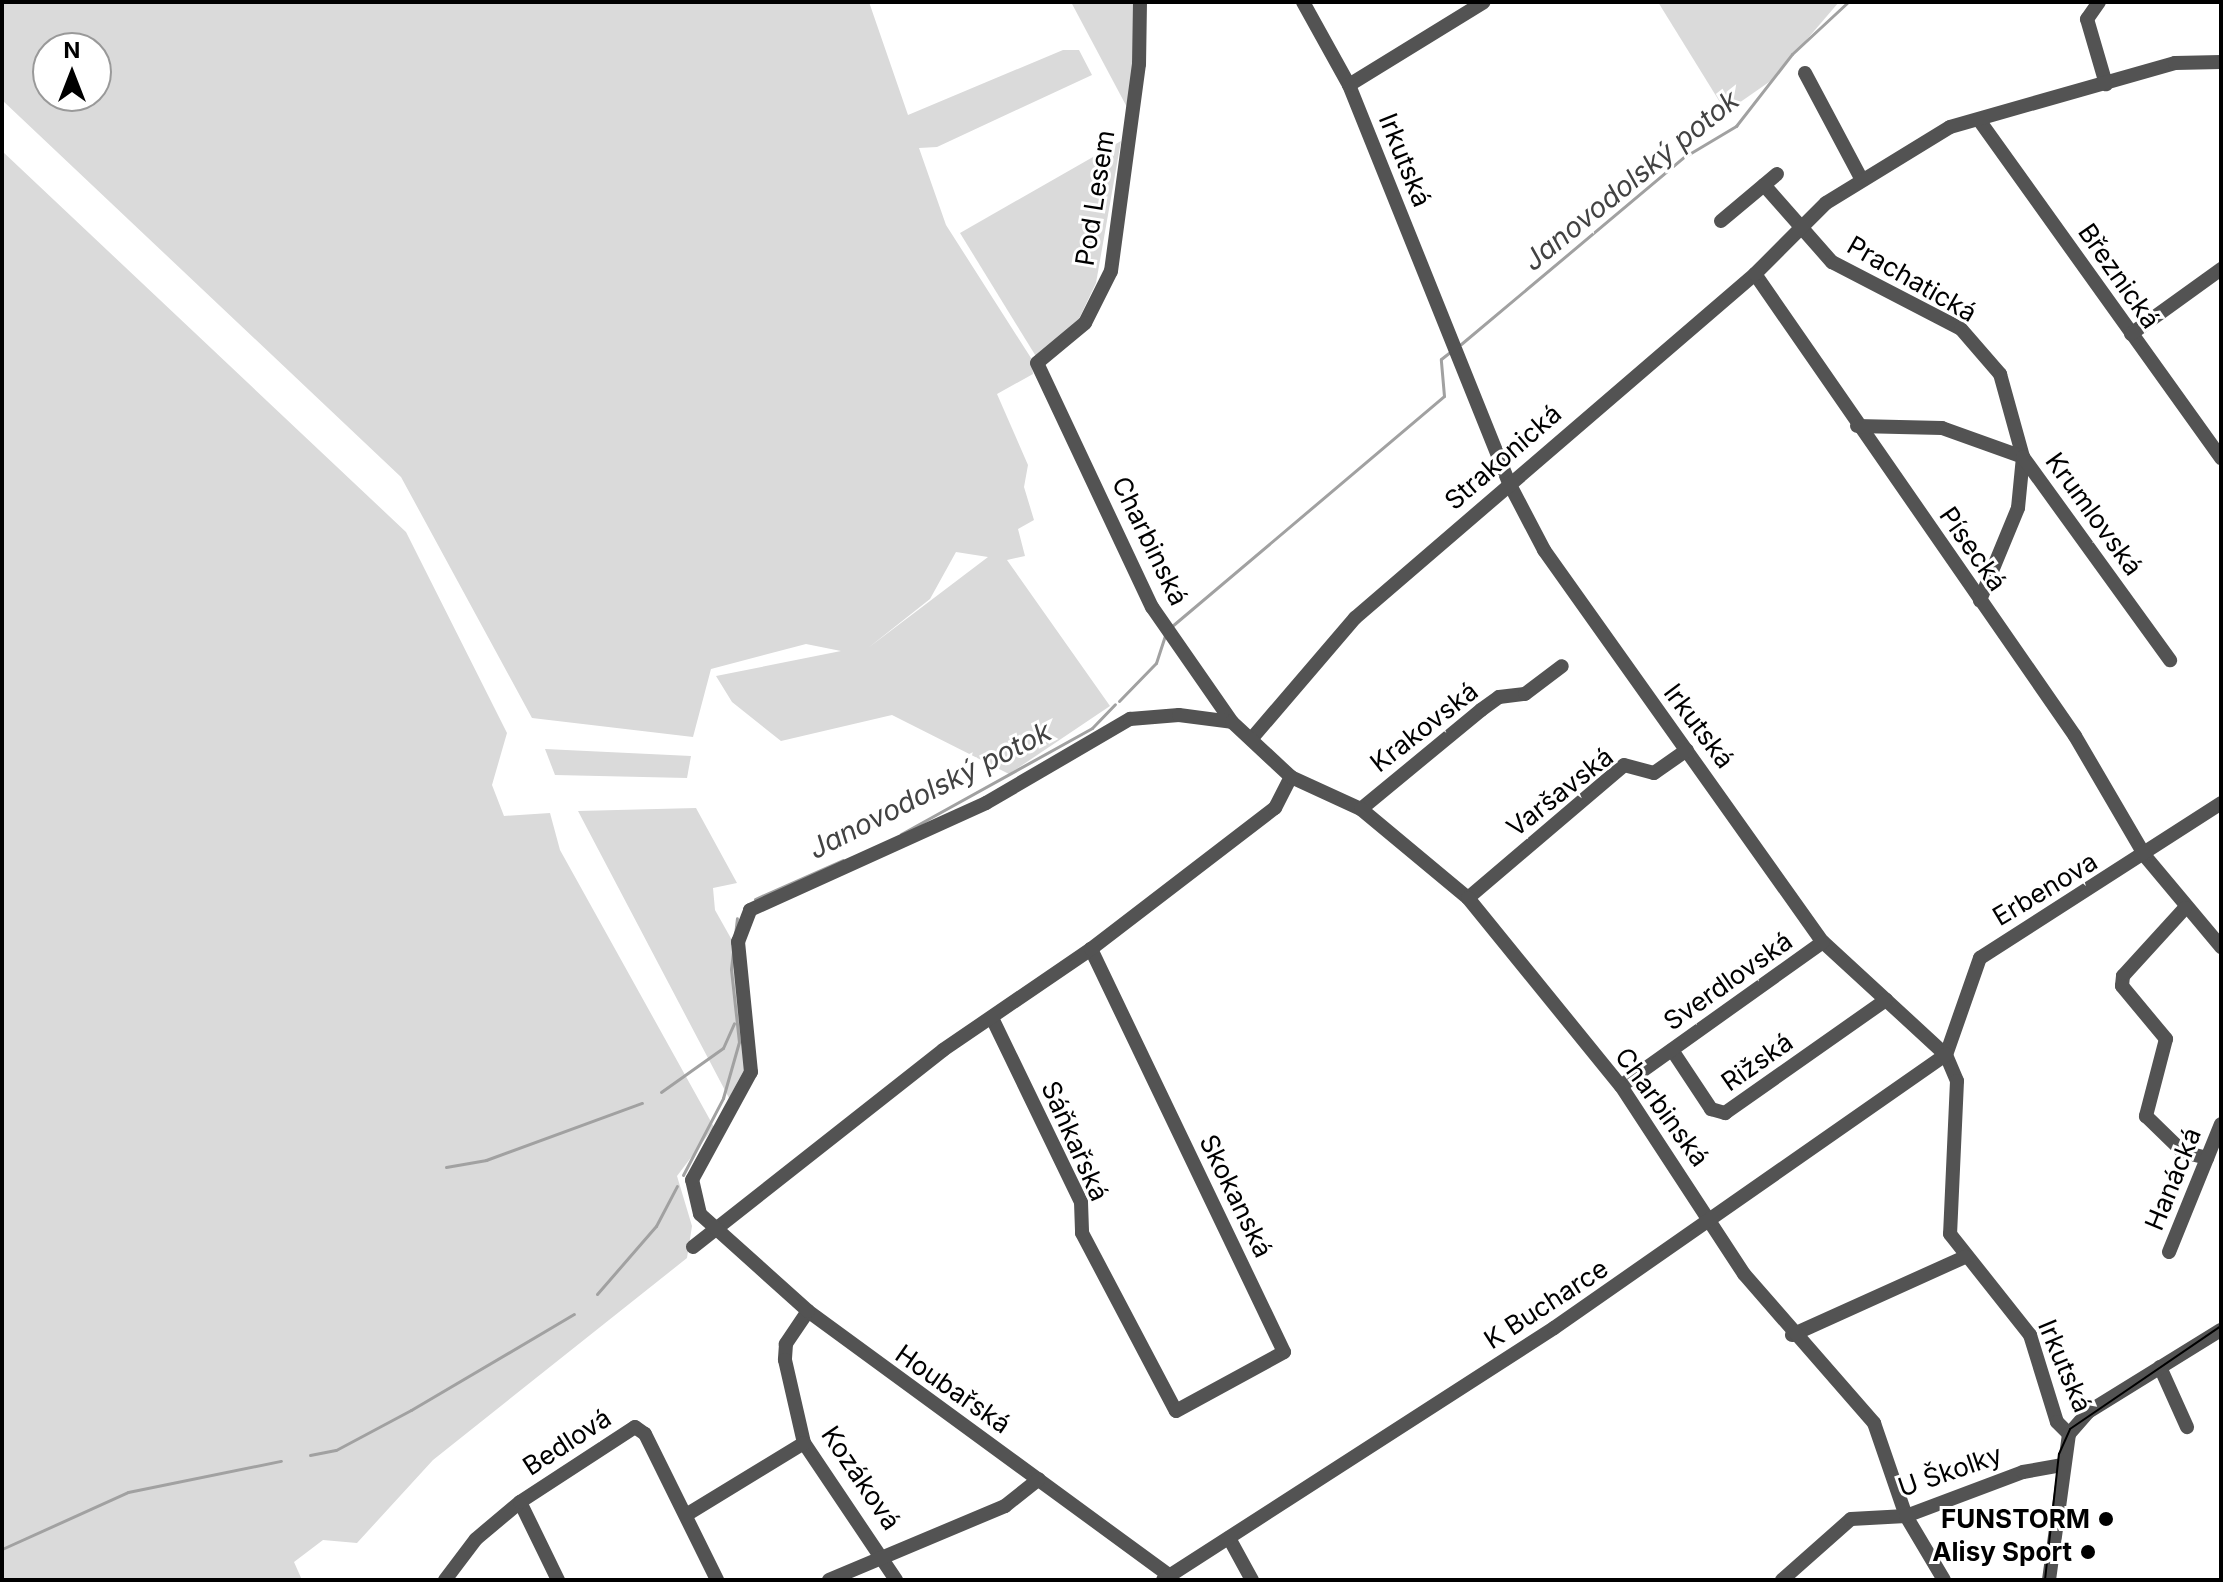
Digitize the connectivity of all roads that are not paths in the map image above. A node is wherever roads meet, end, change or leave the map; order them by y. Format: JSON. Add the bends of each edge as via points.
{"nodes":[{"id":1,"x":1140,"y":2,"type":"edge"},
{"id":2,"x":1303,"y":2,"type":"edge"},
{"id":3,"x":1484,"y":2,"type":"edge"},
{"id":4,"x":2099,"y":2,"type":"edge"},
{"id":5,"x":2221,"y":62,"type":"edge"},
{"id":6,"x":1805,"y":73,"type":"dead end"},
{"id":7,"x":2106,"y":84,"type":"junction"},
{"id":8,"x":1349,"y":85,"type":"junction"},
{"id":9,"x":1979,"y":120,"type":"junction"},
{"id":10,"x":1777,"y":174,"type":"dead end"},
{"id":11,"x":1862,"y":180,"type":"junction"},
{"id":12,"x":1764,"y":185,"type":"junction"},
{"id":13,"x":1721,"y":221,"type":"dead end"},
{"id":14,"x":1800,"y":229,"type":"junction"},
{"id":15,"x":2221,"y":269,"type":"edge"},
{"id":16,"x":1755,"y":274,"type":"junction"},
{"id":17,"x":2131,"y":334,"type":"junction"},
{"id":18,"x":1039,"y":373,"type":"joint"},
{"id":19,"x":1857,"y":426,"type":"junction"},
{"id":20,"x":2023,"y":457,"type":"junction"},
{"id":21,"x":2221,"y":458,"type":"edge"},
{"id":22,"x":1509,"y":483,"type":"junction"},
{"id":23,"x":1980,"y":600,"type":"junction"},
{"id":24,"x":2170,"y":660,"type":"dead end"},
{"id":25,"x":1562,"y":666,"type":"dead end"},
{"id":26,"x":1232,"y":722,"type":"junction"},
{"id":27,"x":1253,"y":737,"type":"junction"},
{"id":28,"x":1687,"y":750,"type":"junction"},
{"id":29,"x":1291,"y":777,"type":"junction"},
{"id":30,"x":2221,"y":803,"type":"edge"},
{"id":31,"x":1361,"y":809,"type":"junction"},
{"id":32,"x":2145,"y":856,"type":"junction"},
{"id":33,"x":1468,"y":898,"type":"junction"},
{"id":34,"x":2185,"y":908,"type":"junction"},
{"id":35,"x":1823,"y":942,"type":"junction"},
{"id":36,"x":2221,"y":947,"type":"edge"},
{"id":37,"x":1091,"y":949,"type":"junction"},
{"id":38,"x":1886,"y":1000,"type":"junction"},
{"id":39,"x":992,"y":1018,"type":"junction"},
{"id":40,"x":1672,"y":1050,"type":"junction"},
{"id":41,"x":1946,"y":1055,"type":"junction"},
{"id":42,"x":1621,"y":1086,"type":"junction"},
{"id":43,"x":2221,"y":1124,"type":"edge"},
{"id":44,"x":2207,"y":1158,"type":"junction"},
{"id":45,"x":1707,"y":1225,"type":"junction"},
{"id":46,"x":716,"y":1231,"type":"junction"},
{"id":47,"x":693,"y":1247,"type":"dead end"},
{"id":48,"x":2169,"y":1252,"type":"dead end"},
{"id":49,"x":1965,"y":1257,"type":"junction"},
{"id":50,"x":808,"y":1311,"type":"junction"},
{"id":51,"x":2221,"y":1330,"type":"edge"},
{"id":52,"x":1792,"y":1335,"type":"junction"},
{"id":53,"x":2160,"y":1367,"type":"junction"},
{"id":54,"x":1176,"y":1411,"type":"joint"},
{"id":55,"x":2187,"y":1427,"type":"dead end"},
{"id":56,"x":2069,"y":1434,"type":"junction"},
{"id":57,"x":804,"y":1443,"type":"junction"},
{"id":58,"x":2061,"y":1465,"type":"junction"},
{"id":59,"x":1039,"y":1479,"type":"junction"},
{"id":60,"x":520,"y":1502,"type":"junction"},
{"id":61,"x":686,"y":1515,"type":"junction"},
{"id":62,"x":1906,"y":1516,"type":"junction"},
{"id":63,"x":1229,"y":1538,"type":"junction"},
{"id":64,"x":884,"y":1554,"type":"junction"},
{"id":65,"x":1166,"y":1578,"type":"edge"},
{"id":66,"x":445,"y":1580,"type":"edge"},
{"id":67,"x":558,"y":1580,"type":"edge"},
{"id":68,"x":717,"y":1580,"type":"edge"},
{"id":69,"x":829,"y":1580,"type":"edge"},
{"id":70,"x":896,"y":1580,"type":"edge"},
{"id":71,"x":1252,"y":1580,"type":"edge"},
{"id":72,"x":1782,"y":1580,"type":"edge"},
{"id":73,"x":1944,"y":1580,"type":"edge"},
{"id":74,"x":2049,"y":1580,"type":"edge"}],
"edges":[{"from":1,"to":18,"type":"street","name":"Pod Lesem","via":[[1139,64],[1111,271],[1085,323],[1041,357]]},
{"from":2,"to":8,"type":"street","name":"Irkutská"},
{"from":3,"to":8,"type":"street"},
{"from":4,"to":7,"type":"street","via":[[2087,19]]},
{"from":5,"to":7,"type":"street","name":"Strakonická","via":[[2175,63]]},
{"from":6,"to":11,"type":"street"},
{"from":7,"to":9,"type":"street","name":"Strakonická"},
{"from":8,"to":22,"type":"street","name":"Irkutská"},
{"from":9,"to":11,"type":"street","name":"Strakonická","via":[[1950,127]]},
{"from":9,"to":17,"type":"street","name":"Březnická"},
{"from":10,"to":12,"type":"street"},
{"from":11,"to":14,"type":"street","name":"Strakonická"},
{"from":12,"to":13,"type":"street"},
{"from":12,"to":14,"type":"street"},
{"from":14,"to":16,"type":"street","name":"Strakonická"},
{"from":14,"to":20,"type":"street","name":"Prachatická","via":[[1857,281],[1961,329],[2000,374]]},
{"from":15,"to":17,"type":"street"},
{"from":16,"to":19,"type":"street","name":"Písecká"},
{"from":16,"to":22,"type":"street","name":"Strakonická"},
{"from":17,"to":21,"type":"street","name":"Březnická"},
{"from":18,"to":26,"type":"street","name":"Charbinská","via":[[1152,607]]},
{"from":19,"to":20,"type":"street","name":"Krumlovská","via":[[1942,428]]},
{"from":19,"to":23,"type":"street","name":"Písecká"},
{"from":20,"to":23,"type":"street","name":"Prachatická","via":[[2018,508]]},
{"from":20,"to":24,"type":"street","name":"Krumlovská"},
{"from":22,"to":27,"type":"street","name":"Strakonická","via":[[1355,618]]},
{"from":22,"to":28,"type":"street","name":"Irkutská","via":[[1544,550]]},
{"from":23,"to":32,"type":"street","name":"Písecká","via":[[2075,736]]},
{"from":25,"to":31,"type":"street","name":"Krakovská","via":[[1525,694],[1499,697]]},
{"from":26,"to":27,"type":"street","name":"Charbinská"},
{"from":26,"to":46,"type":"street","name":"Houbařská","via":[[1179,715],[1130,719],[986,803],[750,910],[738,942],[751,1072],[692,1180],[700,1214]]},
{"from":27,"to":29,"type":"street","name":"Charbinská"},
{"from":28,"to":33,"type":"street","name":"Varšavská","via":[[1654,773],[1624,765]]},
{"from":28,"to":35,"type":"street","name":"Irkutská"},
{"from":29,"to":31,"type":"street","name":"Charbinská"},
{"from":29,"to":37,"type":"street","via":[[1275,808]]},
{"from":30,"to":32,"type":"street","name":"Erbenova"},
{"from":31,"to":33,"type":"street","name":"Charbinská"},
{"from":32,"to":34,"type":"street"},
{"from":32,"to":41,"type":"street","name":"Erbenova","via":[[1980,958]]},
{"from":33,"to":42,"type":"street","name":"Charbinská"},
{"from":34,"to":36,"type":"street"},
{"from":34,"to":44,"type":"street","via":[[2123,976],[2122,986],[2166,1039],[2146,1116],[2183,1152]]},
{"from":35,"to":38,"type":"street","name":"Irkutská"},
{"from":35,"to":40,"type":"street","name":"Sverdlovská"},
{"from":37,"to":39,"type":"street"},
{"from":37,"to":54,"type":"street","name":"Skokanská","via":[[1284,1352]]},
{"from":38,"to":40,"type":"street","name":"Rižská","via":[[1725,1113],[1711,1109]]},
{"from":38,"to":41,"type":"street","name":"Irkutská"},
{"from":39,"to":46,"type":"street"},
{"from":39,"to":54,"type":"street","name":"Sáňkařská","via":[[1081,1202],[1082,1233]]},
{"from":40,"to":42,"type":"street","name":"Sverdlovská"},
{"from":41,"to":45,"type":"street","name":"K Bucharce"},
{"from":41,"to":49,"type":"street","name":"Irkutská","via":[[1957,1081],[1950,1234]]},
{"from":42,"to":45,"type":"street","name":"Charbinská","via":[[1684,1174]]},
{"from":43,"to":44,"type":"street","name":"Hanácká"},
{"from":44,"to":48,"type":"street","name":"Hanácká"},
{"from":45,"to":52,"type":"street","name":"Charbinská"},
{"from":45,"to":63,"type":"street","name":"K Bucharce"},
{"from":46,"to":47,"type":"street"},
{"from":46,"to":50,"type":"street","name":"Houbařská"},
{"from":49,"to":52,"type":"street"},
{"from":49,"to":56,"type":"street","name":"Irkutská","via":[[2030,1335],[2057,1422]]},
{"from":50,"to":57,"type":"street","name":"Kozáková","via":[[786,1344],[785,1360]]},
{"from":50,"to":59,"type":"street","name":"Houbařská"},
{"from":51,"to":53,"type":"street"},
{"from":52,"to":62,"type":"street","name":"Charbinská","via":[[1874,1423]]},
{"from":53,"to":55,"type":"street"},
{"from":53,"to":56,"type":"street","via":[[2088,1412]]},
{"from":56,"to":58,"type":"street"},
{"from":57,"to":61,"type":"street"},
{"from":57,"to":64,"type":"street","name":"Kozáková"},
{"from":58,"to":62,"type":"street","name":"U Školky","via":[[2023,1472]]},
{"from":58,"to":74,"type":"street"},
{"from":59,"to":64,"type":"street","via":[[1005,1506]]},
{"from":59,"to":65,"type":"street","name":"Houbařská"},
{"from":60,"to":61,"type":"street","name":"Bedlová","via":[[635,1427],[645,1434]]},
{"from":60,"to":66,"type":"street","via":[[476,1539]]},
{"from":60,"to":67,"type":"street"},
{"from":61,"to":68,"type":"street","name":"Bedlová"},
{"from":62,"to":72,"type":"street","name":"U Školky","via":[[1851,1519]]},
{"from":62,"to":73,"type":"street","name":"Charbinská"},
{"from":63,"to":65,"type":"street","name":"K Bucharce"},
{"from":63,"to":71,"type":"street"},
{"from":64,"to":69,"type":"street"},
{"from":64,"to":70,"type":"street","name":"Kozáková"}]}
